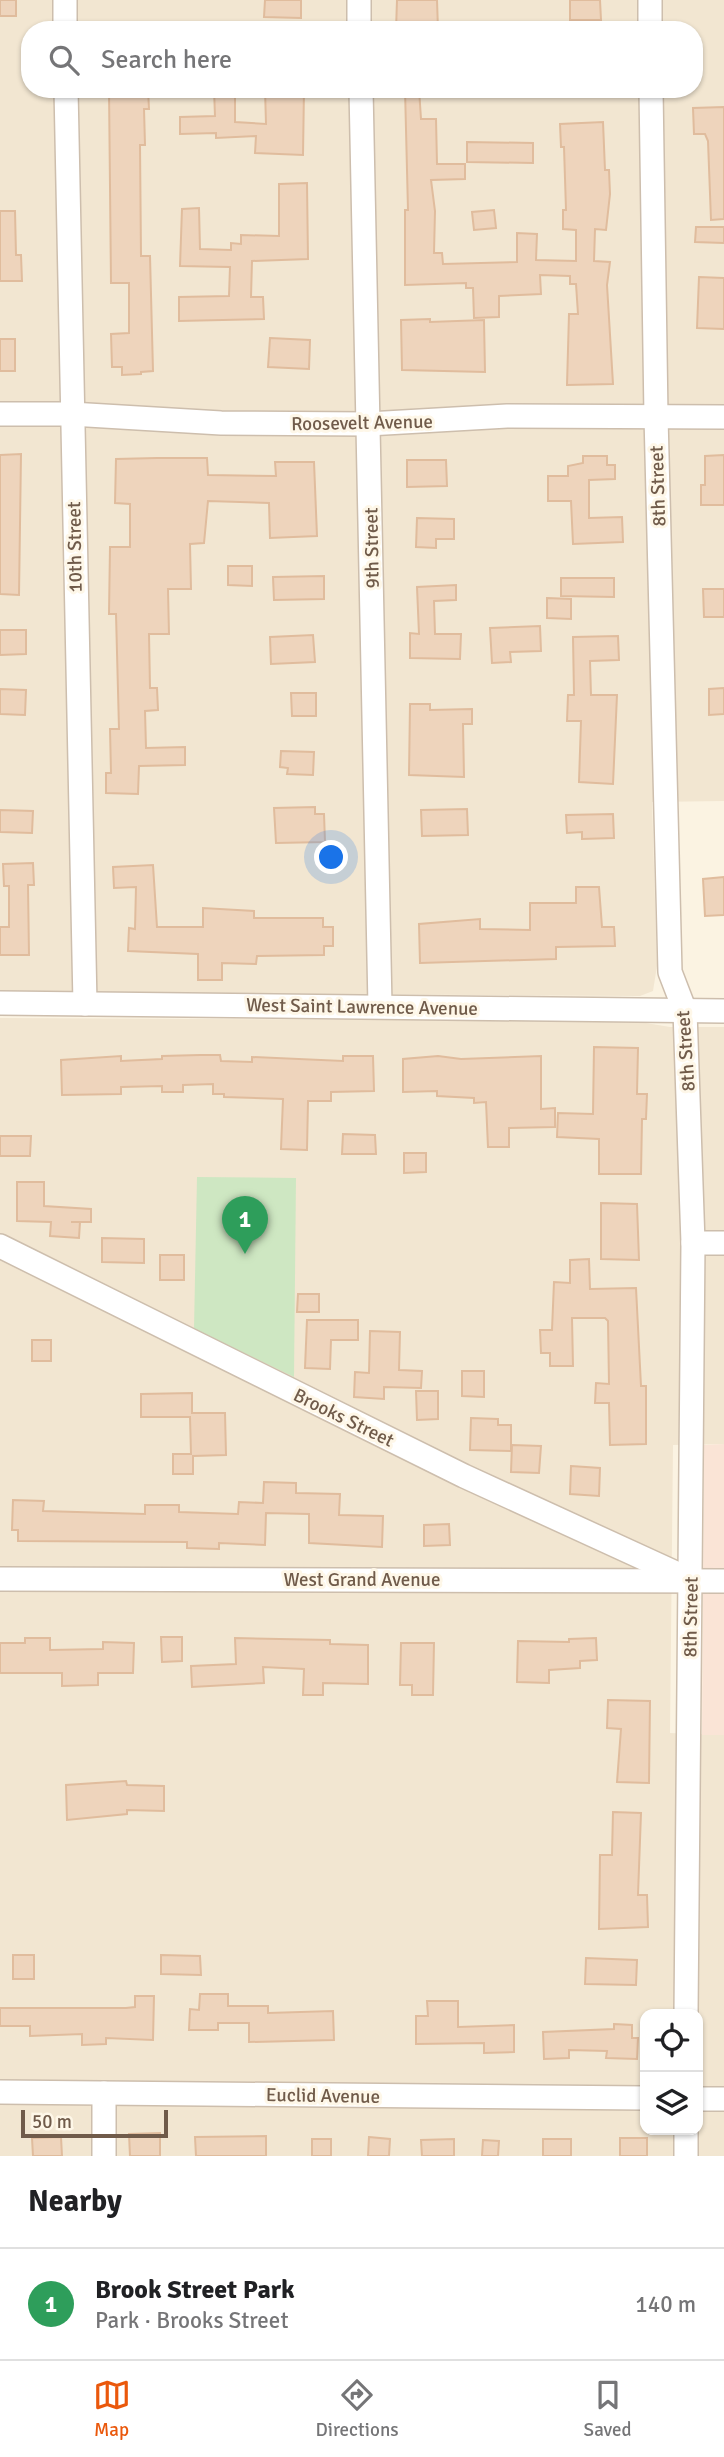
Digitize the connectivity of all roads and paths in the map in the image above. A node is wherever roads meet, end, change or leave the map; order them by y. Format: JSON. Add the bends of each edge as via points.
{"nodes":[{"id":1,"x":65,"y":0,"type":"edge"},
{"id":2,"x":359,"y":0,"type":"edge"},
{"id":3,"x":650,"y":0,"type":"edge"},
{"id":4,"x":65,"y":21,"type":"edge"},
{"id":5,"x":359,"y":21,"type":"edge"},
{"id":6,"x":650,"y":21,"type":"edge"},
{"id":7,"x":66,"y":98,"type":"edge"},
{"id":8,"x":360,"y":98,"type":"edge"},
{"id":9,"x":651,"y":98,"type":"edge"},
{"id":10,"x":0,"y":414,"type":"edge"},
{"id":11,"x":71,"y":414,"type":"junction"},
{"id":12,"x":656,"y":416,"type":"junction"},
{"id":13,"x":724,"y":417,"type":"edge"},
{"id":14,"x":368,"y":424,"type":"junction"},
{"id":15,"x":0,"y":1003,"type":"edge"},
{"id":16,"x":85,"y":1004,"type":"junction"},
{"id":17,"x":380,"y":1006,"type":"junction"},
{"id":18,"x":685,"y":1011,"type":"junction"},
{"id":19,"x":724,"y":1011,"type":"edge"},
{"id":20,"x":693,"y":1242,"type":"junction"},
{"id":21,"x":724,"y":1243,"type":"edge"},
{"id":22,"x":0,"y":1246,"type":"edge"},
{"id":23,"x":0,"y":1579,"type":"edge"},
{"id":24,"x":691,"y":1580,"type":"junction"},
{"id":25,"x":724,"y":1581,"type":"edge"},
{"id":26,"x":686,"y":2009,"type":"edge"},
{"id":27,"x":0,"y":2091,"type":"edge"},
{"id":28,"x":104,"y":2093,"type":"junction"},
{"id":29,"x":640,"y":2098,"type":"edge"},
{"id":30,"x":703,"y":2099,"type":"edge"},
{"id":31,"x":724,"y":2099,"type":"edge"},
{"id":32,"x":686,"y":2135,"type":"edge"},
{"id":33,"x":104,"y":2156,"type":"edge"},
{"id":34,"x":686,"y":2156,"type":"edge"}],
"edges":[{"from":1,"to":4,"type":"street"},
{"from":2,"to":5,"type":"street"},
{"from":3,"to":6,"type":"street"},
{"from":7,"to":11,"type":"street","name":"10th Street"},
{"from":8,"to":14,"type":"street","name":"9th Street"},
{"from":9,"to":12,"type":"street","name":"8th Street"},
{"from":10,"to":11,"type":"street","name":"Roosevelt Avenue"},
{"from":11,"to":14,"type":"street","name":"Roosevelt Avenue","via":[[221,423]]},
{"from":11,"to":16,"type":"street","name":"10th Street"},
{"from":12,"to":13,"type":"street","name":"Roosevelt Avenue"},
{"from":12,"to":14,"type":"street","name":"Roosevelt Avenue","via":[[507,416]]},
{"from":12,"to":18,"type":"street","name":"8th Street","via":[[670,972]]},
{"from":14,"to":17,"type":"street","name":"9th Street"},
{"from":15,"to":16,"type":"street","name":"West Saint Lawrence Avenue"},
{"from":16,"to":17,"type":"street","name":"West Saint Lawrence Avenue"},
{"from":17,"to":18,"type":"street","name":"West Saint Lawrence Avenue"},
{"from":18,"to":19,"type":"street","name":"West Saint Lawrence Avenue"},
{"from":18,"to":20,"type":"street","name":"8th Street"},
{"from":20,"to":21,"type":"street"},
{"from":20,"to":24,"type":"street","name":"8th Street"},
{"from":22,"to":24,"type":"street","name":"Brooks Street","via":[[464,1476]]},
{"from":23,"to":24,"type":"street","name":"West Grand Avenue"},
{"from":24,"to":25,"type":"street","name":"West Grand Avenue"},
{"from":24,"to":26,"type":"street","name":"8th Street"},
{"from":27,"to":28,"type":"street","name":"Euclid Avenue"},
{"from":28,"to":29,"type":"street","name":"Euclid Avenue"},
{"from":28,"to":33,"type":"street"},
{"from":30,"to":31,"type":"street"},
{"from":32,"to":34,"type":"street"}]}
